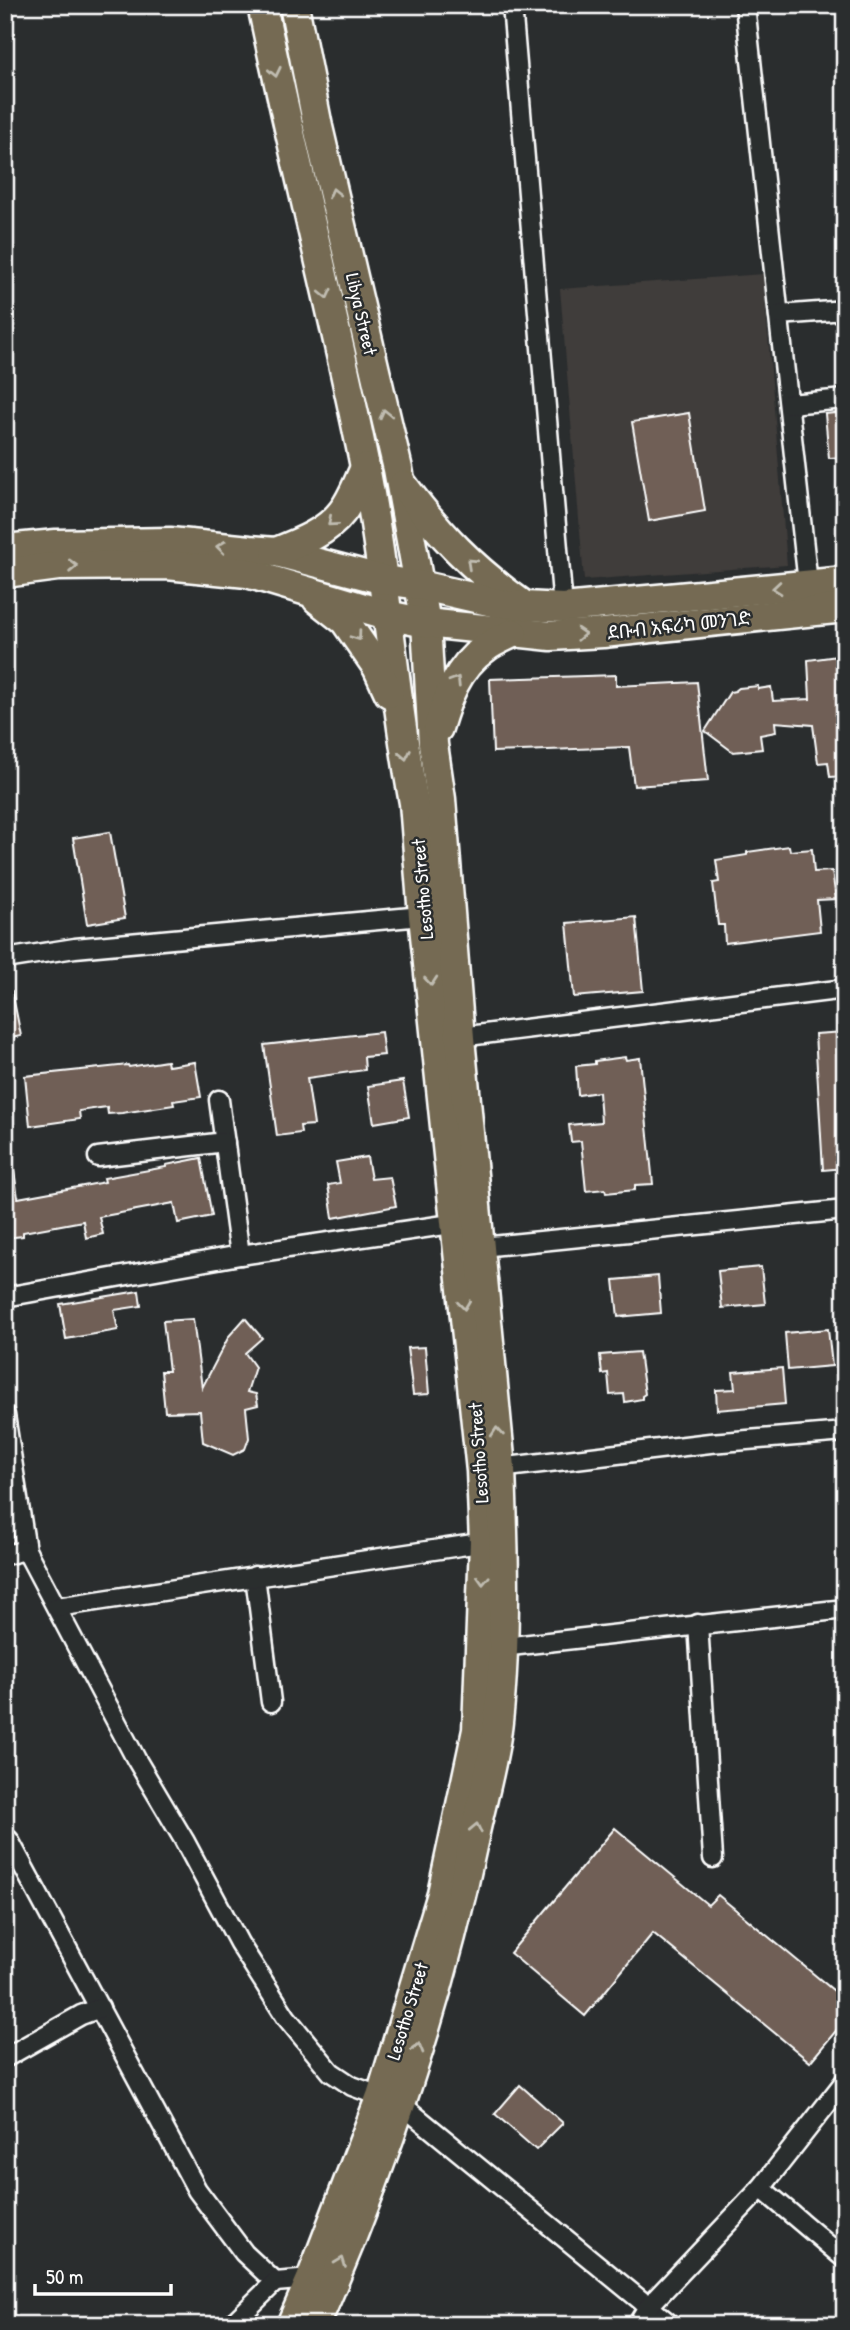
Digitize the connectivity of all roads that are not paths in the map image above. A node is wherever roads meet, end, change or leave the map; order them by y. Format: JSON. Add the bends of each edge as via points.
{"nodes":[{"id":1,"x":262,"y":5,"type":"edge"},
{"id":2,"x":295,"y":5,"type":"edge"},
{"id":3,"x":512,"y":5,"type":"edge"},
{"id":4,"x":745,"y":5,"type":"edge"},
{"id":5,"x":845,"y":310,"type":"edge"},
{"id":6,"x":779,"y":315,"type":"junction"},
{"id":7,"x":845,"y":399,"type":"edge"},
{"id":8,"x":789,"y":404,"type":"junction"},
{"id":9,"x":365,"y":468,"type":"junction"},
{"id":10,"x":400,"y":481,"type":"junction"},
{"id":11,"x":5,"y":549,"type":"edge"},
{"id":12,"x":276,"y":552,"type":"junction"},
{"id":13,"x":382,"y":568,"type":"junction"},
{"id":14,"x":5,"y":573,"type":"edge"},
{"id":15,"x":845,"y":581,"type":"edge"},
{"id":16,"x":419,"y":585,"type":"junction"},
{"id":17,"x":307,"y":591,"type":"junction"},
{"id":18,"x":810,"y":598,"type":"junction"},
{"id":19,"x":524,"y":606,"type":"junction"},
{"id":20,"x":563,"y":608,"type":"junction"},
{"id":21,"x":845,"y":608,"type":"edge"},
{"id":22,"x":387,"y":615,"type":"junction"},
{"id":23,"x":426,"y":623,"type":"junction"},
{"id":24,"x":513,"y":633,"type":"junction"},
{"id":25,"x":399,"y":715,"type":"junction"},
{"id":26,"x":433,"y":744,"type":"junction"},
{"id":27,"x":451,"y":915,"type":"junction"},
{"id":28,"x":423,"y":916,"type":"junction"},
{"id":29,"x":5,"y":959,"type":"edge"},
{"id":30,"x":845,"y":989,"type":"edge"},
{"id":31,"x":448,"y":1039,"type":"junction"},
{"id":32,"x":219,"y":1100,"type":"dead end"},
{"id":33,"x":225,"y":1142,"type":"junction"},
{"id":34,"x":98,"y":1157,"type":"dead end"},
{"id":35,"x":845,"y":1210,"type":"edge"},
{"id":36,"x":467,"y":1235,"type":"junction"},
{"id":37,"x":240,"y":1255,"type":"junction"},
{"id":38,"x":5,"y":1297,"type":"edge"},
{"id":39,"x":5,"y":1415,"type":"edge"},
{"id":40,"x":845,"y":1432,"type":"edge"},
{"id":41,"x":491,"y":1469,"type":"junction"},
{"id":42,"x":494,"y":1541,"type":"junction"},
{"id":43,"x":26,"y":1550,"type":"junction"},
{"id":44,"x":5,"y":1555,"type":"edge"},
{"id":45,"x":255,"y":1576,"type":"junction"},
{"id":46,"x":57,"y":1607,"type":"junction"},
{"id":47,"x":844,"y":1614,"type":"edge"},
{"id":48,"x":698,"y":1623,"type":"junction"},
{"id":49,"x":492,"y":1648,"type":"junction"},
{"id":50,"x":271,"y":1702,"type":"dead end"},
{"id":51,"x":9,"y":1840,"type":"dead end"},
{"id":52,"x":713,"y":1858,"type":"dead end"},
{"id":53,"x":100,"y":2008,"type":"junction"},
{"id":54,"x":5,"y":2058,"type":"edge"},
{"id":55,"x":845,"y":2081,"type":"edge"},
{"id":56,"x":391,"y":2100,"type":"junction"},
{"id":57,"x":761,"y":2188,"type":"junction"},
{"id":58,"x":845,"y":2259,"type":"edge"},
{"id":59,"x":311,"y":2279,"type":"junction"},
{"id":60,"x":275,"y":2282,"type":"junction"},
{"id":61,"x":648,"y":2307,"type":"junction"},
{"id":62,"x":231,"y":2325,"type":"edge"},
{"id":63,"x":291,"y":2325,"type":"edge"},
{"id":64,"x":315,"y":2325,"type":"edge"},
{"id":65,"x":636,"y":2325,"type":"edge"},
{"id":66,"x":671,"y":2325,"type":"edge"}],
"edges":[{"from":1,"to":9,"type":"main road","name":"Libya Street","one_way":true},
{"from":10,"to":2,"type":"main road","name":"Libya Street","one_way":true,"via":[[318,127]]},
{"from":3,"to":20,"type":"street"},
{"from":4,"to":6,"type":"street"},
{"from":5,"to":6,"type":"street"},
{"from":6,"to":8,"type":"street"},
{"from":7,"to":8,"type":"street"},
{"from":8,"to":18,"type":"street"},
{"from":9,"to":12,"type":"main road","one_way":true,"via":[[343,512],[304,541]]},
{"from":9,"to":13,"type":"main road","name":"Libya Street"},
{"from":10,"to":16,"type":"main road","name":"Libya Street"},
{"from":19,"to":10,"type":"main road","one_way":true,"via":[[443,536]]},
{"from":12,"to":11,"type":"main road","name":"ደቡብ አፍሪካ መንገድ","one_way":true,"via":[[170,542]]},
{"from":12,"to":13,"type":"main road","name":"ደቡብ አፍሪካ መንገድ"},
{"from":13,"to":16,"type":"main road","name":"ደቡብ አፍሪካ መንገድ"},
{"from":13,"to":22,"type":"main road","name":"Lesotho Street"},
{"from":14,"to":17,"type":"main road","name":"ደቡብ አፍሪካ መንገድ","one_way":true,"via":[[58,566],[167,565],[247,573]]},
{"from":15,"to":18,"type":"main road","name":"ደቡብ አፍሪካ መንገድ"},
{"from":16,"to":19,"type":"main road","name":"ደቡብ አፍሪካ መንገድ"},
{"from":16,"to":23,"type":"main road","name":"Libya Street"},
{"from":17,"to":22,"type":"main road","name":"ደቡብ አፍሪካ መንገድ"},
{"from":17,"to":25,"type":"main road","one_way":true,"via":[[345,621],[377,667]]},
{"from":18,"to":20,"type":"main road","name":"ደቡብ አፍሪካ መንገድ","one_way":true},
{"from":18,"to":21,"type":"main road","name":"ደቡብ አፍሪካ መንገድ"},
{"from":24,"to":18,"type":"main road","name":"ደቡብ አፍሪካ መንገድ","one_way":true,"via":[[603,633]]},
{"from":19,"to":20,"type":"main road","name":"ደቡብ አፍሪካ መንገድ"},
{"from":22,"to":23,"type":"main road","name":"ደቡብ አፍሪካ መንገድ"},
{"from":22,"to":25,"type":"main road","name":"Lesotho Street"},
{"from":23,"to":24,"type":"main road","name":"ደቡብ አፍሪካ መንገድ"},
{"from":23,"to":26,"type":"main road","name":"Lesotho Street"},
{"from":26,"to":24,"type":"main road","one_way":true,"via":[[448,693],[466,666],[484,649]]},
{"from":25,"to":28,"type":"main road","name":"Lesotho Street","one_way":true,"via":[[414,803]]},
{"from":26,"to":27,"type":"main road","name":"Lesotho Street"},
{"from":27,"to":28,"type":"street"},
{"from":27,"to":31,"type":"main road","name":"Lesotho Street"},
{"from":28,"to":29,"type":"street","via":[[75,948]]},
{"from":28,"to":31,"type":"main road","name":"Lesotho Street","one_way":true},
{"from":30,"to":31,"type":"street"},
{"from":31,"to":36,"type":"main road","name":"Lesotho Street"},
{"from":32,"to":33,"type":"street"},
{"from":33,"to":34,"type":"street"},
{"from":33,"to":37,"type":"street"},
{"from":35,"to":36,"type":"street"},
{"from":36,"to":37,"type":"street"},
{"from":36,"to":41,"type":"main road","name":"Lesotho Street"},
{"from":37,"to":38,"type":"street"},
{"from":39,"to":43,"type":"street"},
{"from":40,"to":41,"type":"street"},
{"from":41,"to":42,"type":"main road","name":"Lesotho Street"},
{"from":42,"to":45,"type":"street"},
{"from":42,"to":49,"type":"main road","name":"Lesotho Street"},
{"from":43,"to":44,"type":"street"},
{"from":43,"to":46,"type":"street"},
{"from":45,"to":46,"type":"street"},
{"from":45,"to":50,"type":"street"},
{"from":46,"to":56,"type":"street","via":[[136,1759],[286,2017],[331,2071]]},
{"from":47,"to":48,"type":"street"},
{"from":48,"to":49,"type":"street"},
{"from":48,"to":52,"type":"street"},
{"from":49,"to":56,"type":"main road","name":"Lesotho Street","via":[[498,1725],[461,1899]]},
{"from":51,"to":53,"type":"street"},
{"from":53,"to":54,"type":"street"},
{"from":53,"to":60,"type":"street","via":[[197,2190],[244,2253]]},
{"from":55,"to":57,"type":"street"},
{"from":56,"to":59,"type":"main road","name":"Lesotho Street"},
{"from":56,"to":61,"type":"street"},
{"from":64,"to":56,"type":"main road","name":"Lesotho Street","one_way":true},
{"from":57,"to":58,"type":"street"},
{"from":57,"to":61,"type":"street"},
{"from":59,"to":60,"type":"street"},
{"from":59,"to":63,"type":"main road","name":"Lesotho Street"},
{"from":60,"to":62,"type":"street"},
{"from":61,"to":65,"type":"street"},
{"from":61,"to":66,"type":"street"}]}
